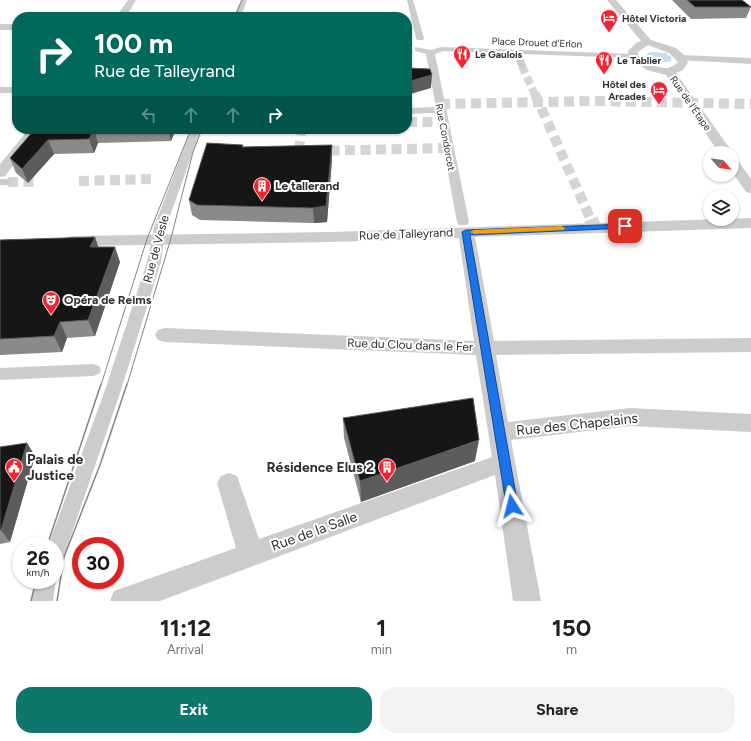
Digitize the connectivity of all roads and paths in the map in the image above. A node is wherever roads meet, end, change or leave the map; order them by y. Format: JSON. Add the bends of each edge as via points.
{"nodes":[{"id":1,"x":132,"y":0,"type":"edge"},
{"id":2,"x":244,"y":0,"type":"edge"},
{"id":3,"x":410,"y":0,"type":"edge"},
{"id":4,"x":611,"y":0,"type":"edge"},
{"id":5,"x":124,"y":12,"type":"edge"},
{"id":6,"x":239,"y":12,"type":"edge"},
{"id":7,"x":0,"y":27,"type":"edge"},
{"id":8,"x":12,"y":27,"type":"edge"},
{"id":9,"x":647,"y":42,"type":"junction"},
{"id":10,"x":430,"y":48,"type":"junction"},
{"id":11,"x":412,"y":49,"type":"edge"},
{"id":12,"x":517,"y":52,"type":"junction"},
{"id":13,"x":633,"y":56,"type":"junction"},
{"id":14,"x":682,"y":58,"type":"junction"},
{"id":15,"x":751,"y":61,"type":"edge"},
{"id":16,"x":522,"y":66,"type":"tunnel mouth"},
{"id":17,"x":670,"y":72,"type":"junction"},
{"id":18,"x":0,"y":90,"type":"edge"},
{"id":19,"x":12,"y":90,"type":"edge"},
{"id":20,"x":442,"y":110,"type":"junction"},
{"id":21,"x":412,"y":111,"type":"edge"},
{"id":22,"x":33,"y":134,"type":"edge"},
{"id":23,"x":194,"y":134,"type":"edge"},
{"id":24,"x":721,"y":146,"type":"edge"},
{"id":25,"x":739,"y":172,"type":"edge"},
{"id":26,"x":3,"y":179,"type":"edge"},
{"id":27,"x":751,"y":189,"type":"edge"},
{"id":28,"x":751,"y":223,"type":"edge"},
{"id":29,"x":464,"y":227,"type":"junction"},
{"id":30,"x":158,"y":238,"type":"junction"},
{"id":31,"x":54,"y":241,"type":"edge"},
{"id":32,"x":165,"y":335,"type":"dead end"},
{"id":33,"x":751,"y":345,"type":"edge"},
{"id":34,"x":486,"y":348,"type":"junction"},
{"id":35,"x":93,"y":370,"type":"dead end"},
{"id":36,"x":0,"y":374,"type":"edge"},
{"id":37,"x":751,"y":423,"type":"edge"},
{"id":38,"x":499,"y":432,"type":"junction"},
{"id":39,"x":504,"y":462,"type":"junction"},
{"id":40,"x":229,"y":483,"type":"dead end"},
{"id":41,"x":61,"y":537,"type":"edge"},
{"id":42,"x":251,"y":554,"type":"junction"},
{"id":43,"x":44,"y":589,"type":"edge"},
{"id":44,"x":42,"y":601,"type":"edge"},
{"id":45,"x":124,"y":601,"type":"edge"},
{"id":46,"x":527,"y":601,"type":"edge"}],
"edges":[{"from":1,"to":5,"type":"street"},
{"from":2,"to":6,"type":"street"},
{"from":3,"to":10,"type":"street","via":[[417,38]]},
{"from":4,"to":9,"type":"street"},
{"from":7,"to":8,"type":"street"},
{"from":9,"to":13,"type":"street","via":[[635,48]]},
{"from":9,"to":14,"type":"street","via":[[671,50]]},
{"from":10,"to":11,"type":"street","name":"Place Drouet d'Erlon"},
{"from":10,"to":12,"type":"street","name":"Place Drouet d'Erlon","via":[[439,51],[441,49]]},
{"from":10,"to":20,"type":"street","name":"Rue Condorcet"},
{"from":12,"to":13,"type":"street","name":"Place Drouet d'Erlon"},
{"from":12,"to":16,"type":"street"},
{"from":13,"to":17,"type":"street","via":[[643,64]]},
{"from":14,"to":15,"type":"street"},
{"from":14,"to":17,"type":"street","via":[[681,66]]},
{"from":17,"to":24,"type":"street","name":"Rue de l'Étape"},
{"from":18,"to":19,"type":"street"},
{"from":20,"to":21,"type":"street"},
{"from":20,"to":29,"type":"street","name":"Rue Condorcet"},
{"from":22,"to":26,"type":"street"},
{"from":23,"to":30,"type":"street","name":"Rue de Vesle"},
{"from":25,"to":27,"type":"street"},
{"from":28,"to":29,"type":"street","name":"Rue de Talleyrand"},
{"from":29,"to":30,"type":"street","name":"Rue de Talleyrand","via":[[330,237]]},
{"from":29,"to":34,"type":"street"},
{"from":30,"to":31,"type":"street","name":"Rue de Talleyrand"},
{"from":30,"to":41,"type":"street","name":"Rue de Vesle","via":[[154,262],[120,369]]},
{"from":32,"to":34,"type":"street","name":"Rue du Clou dans le Fer"},
{"from":33,"to":34,"type":"street","name":"Rue du Clou dans le Fer"},
{"from":34,"to":38,"type":"street"},
{"from":35,"to":36,"type":"street"},
{"from":37,"to":38,"type":"street","name":"Rue des Chapelains","via":[[630,417]]},
{"from":38,"to":39,"type":"street"},
{"from":39,"to":42,"type":"street","name":"Rue de la Salle"},
{"from":39,"to":46,"type":"street"},
{"from":40,"to":42,"type":"street"},
{"from":42,"to":45,"type":"street","name":"Rue de la Salle"},
{"from":43,"to":44,"type":"street"}]}
